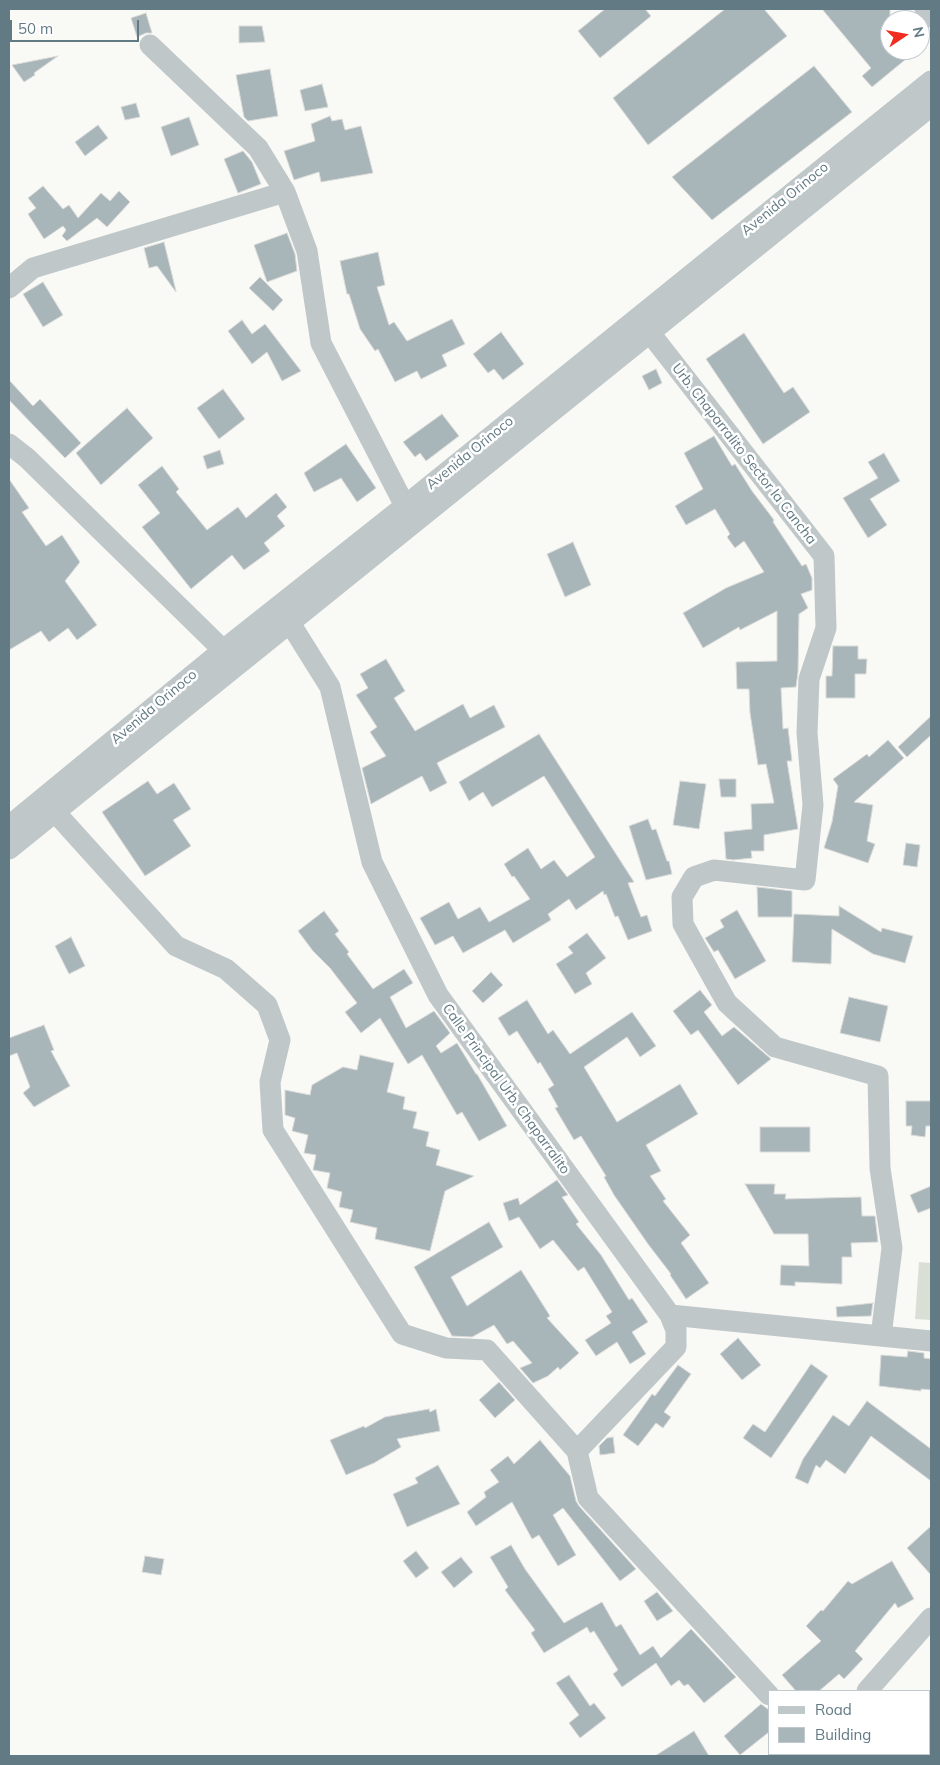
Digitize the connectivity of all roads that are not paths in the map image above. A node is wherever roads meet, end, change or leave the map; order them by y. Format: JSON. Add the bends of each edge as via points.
{"nodes":[{"id":1,"x":925,"y":9,"type":"edge"},
{"id":2,"x":931,"y":17,"type":"edge"},
{"id":3,"x":150,"y":45,"type":"dead end"},
{"id":4,"x":931,"y":81,"type":"edge"},
{"id":5,"x":931,"y":106,"type":"edge"},
{"id":6,"x":285,"y":192,"type":"junction"},
{"id":7,"x":9,"y":288,"type":"edge"},
{"id":8,"x":650,"y":333,"type":"junction"},
{"id":9,"x":9,"y":444,"type":"edge"},
{"id":10,"x":405,"y":506,"type":"junction"},
{"id":11,"x":283,"y":615,"type":"junction"},
{"id":12,"x":222,"y":650,"type":"junction"},
{"id":13,"x":55,"y":812,"type":"junction"},
{"id":14,"x":9,"y":826,"type":"edge"},
{"id":15,"x":9,"y":849,"type":"edge"},
{"id":16,"x":670,"y":1314,"type":"junction"},
{"id":17,"x":881,"y":1336,"type":"junction"},
{"id":18,"x":931,"y":1341,"type":"edge"},
{"id":19,"x":577,"y":1452,"type":"junction"},
{"id":20,"x":931,"y":1618,"type":"edge"},
{"id":21,"x":868,"y":1690,"type":"edge"},
{"id":22,"x":768,"y":1694,"type":"edge"}],
"edges":[{"from":1,"to":2,"type":"street"},
{"from":3,"to":6,"type":"street","via":[[258,148]]},
{"from":4,"to":10,"type":"street","name":"Avenida Orinoco"},
{"from":5,"to":8,"type":"street","name":"Avenida Orinoco"},
{"from":6,"to":7,"type":"street","via":[[33,268]]},
{"from":6,"to":10,"type":"street","via":[[307,251],[320,343]]},
{"from":8,"to":11,"type":"street","name":"Avenida Orinoco"},
{"from":8,"to":17,"type":"street","name":"Urb. Chaparralito Sector la Cancha","via":[[824,556],[826,628],[809,679],[807,733],[813,806],[805,880],[714,870],[694,877],[682,897],[683,924],[727,1003],[775,1047],[878,1076],[880,1168],[892,1248]]},
{"from":9,"to":12,"type":"street"},
{"from":10,"to":11,"type":"street","name":"Avenida Orinoco"},
{"from":11,"to":12,"type":"street","name":"Avenida Orinoco"},
{"from":11,"to":13,"type":"street","name":"Avenida Orinoco"},
{"from":11,"to":16,"type":"street","name":"Calle Principal Urb. Chaparralito","via":[[330,687],[372,862],[438,995]]},
{"from":12,"to":14,"type":"street","name":"Avenida Orinoco"},
{"from":13,"to":15,"type":"street","name":"Avenida Orinoco"},
{"from":13,"to":19,"type":"street","via":[[176,946],[226,968],[268,1005],[280,1040],[270,1082],[273,1130],[402,1334],[446,1348],[487,1350]]},
{"from":16,"to":17,"type":"street"},
{"from":16,"to":19,"type":"street","via":[[676,1330],[676,1347]]},
{"from":17,"to":18,"type":"street"},
{"from":19,"to":22,"type":"street","via":[[588,1498]]},
{"from":20,"to":21,"type":"street"}]}
